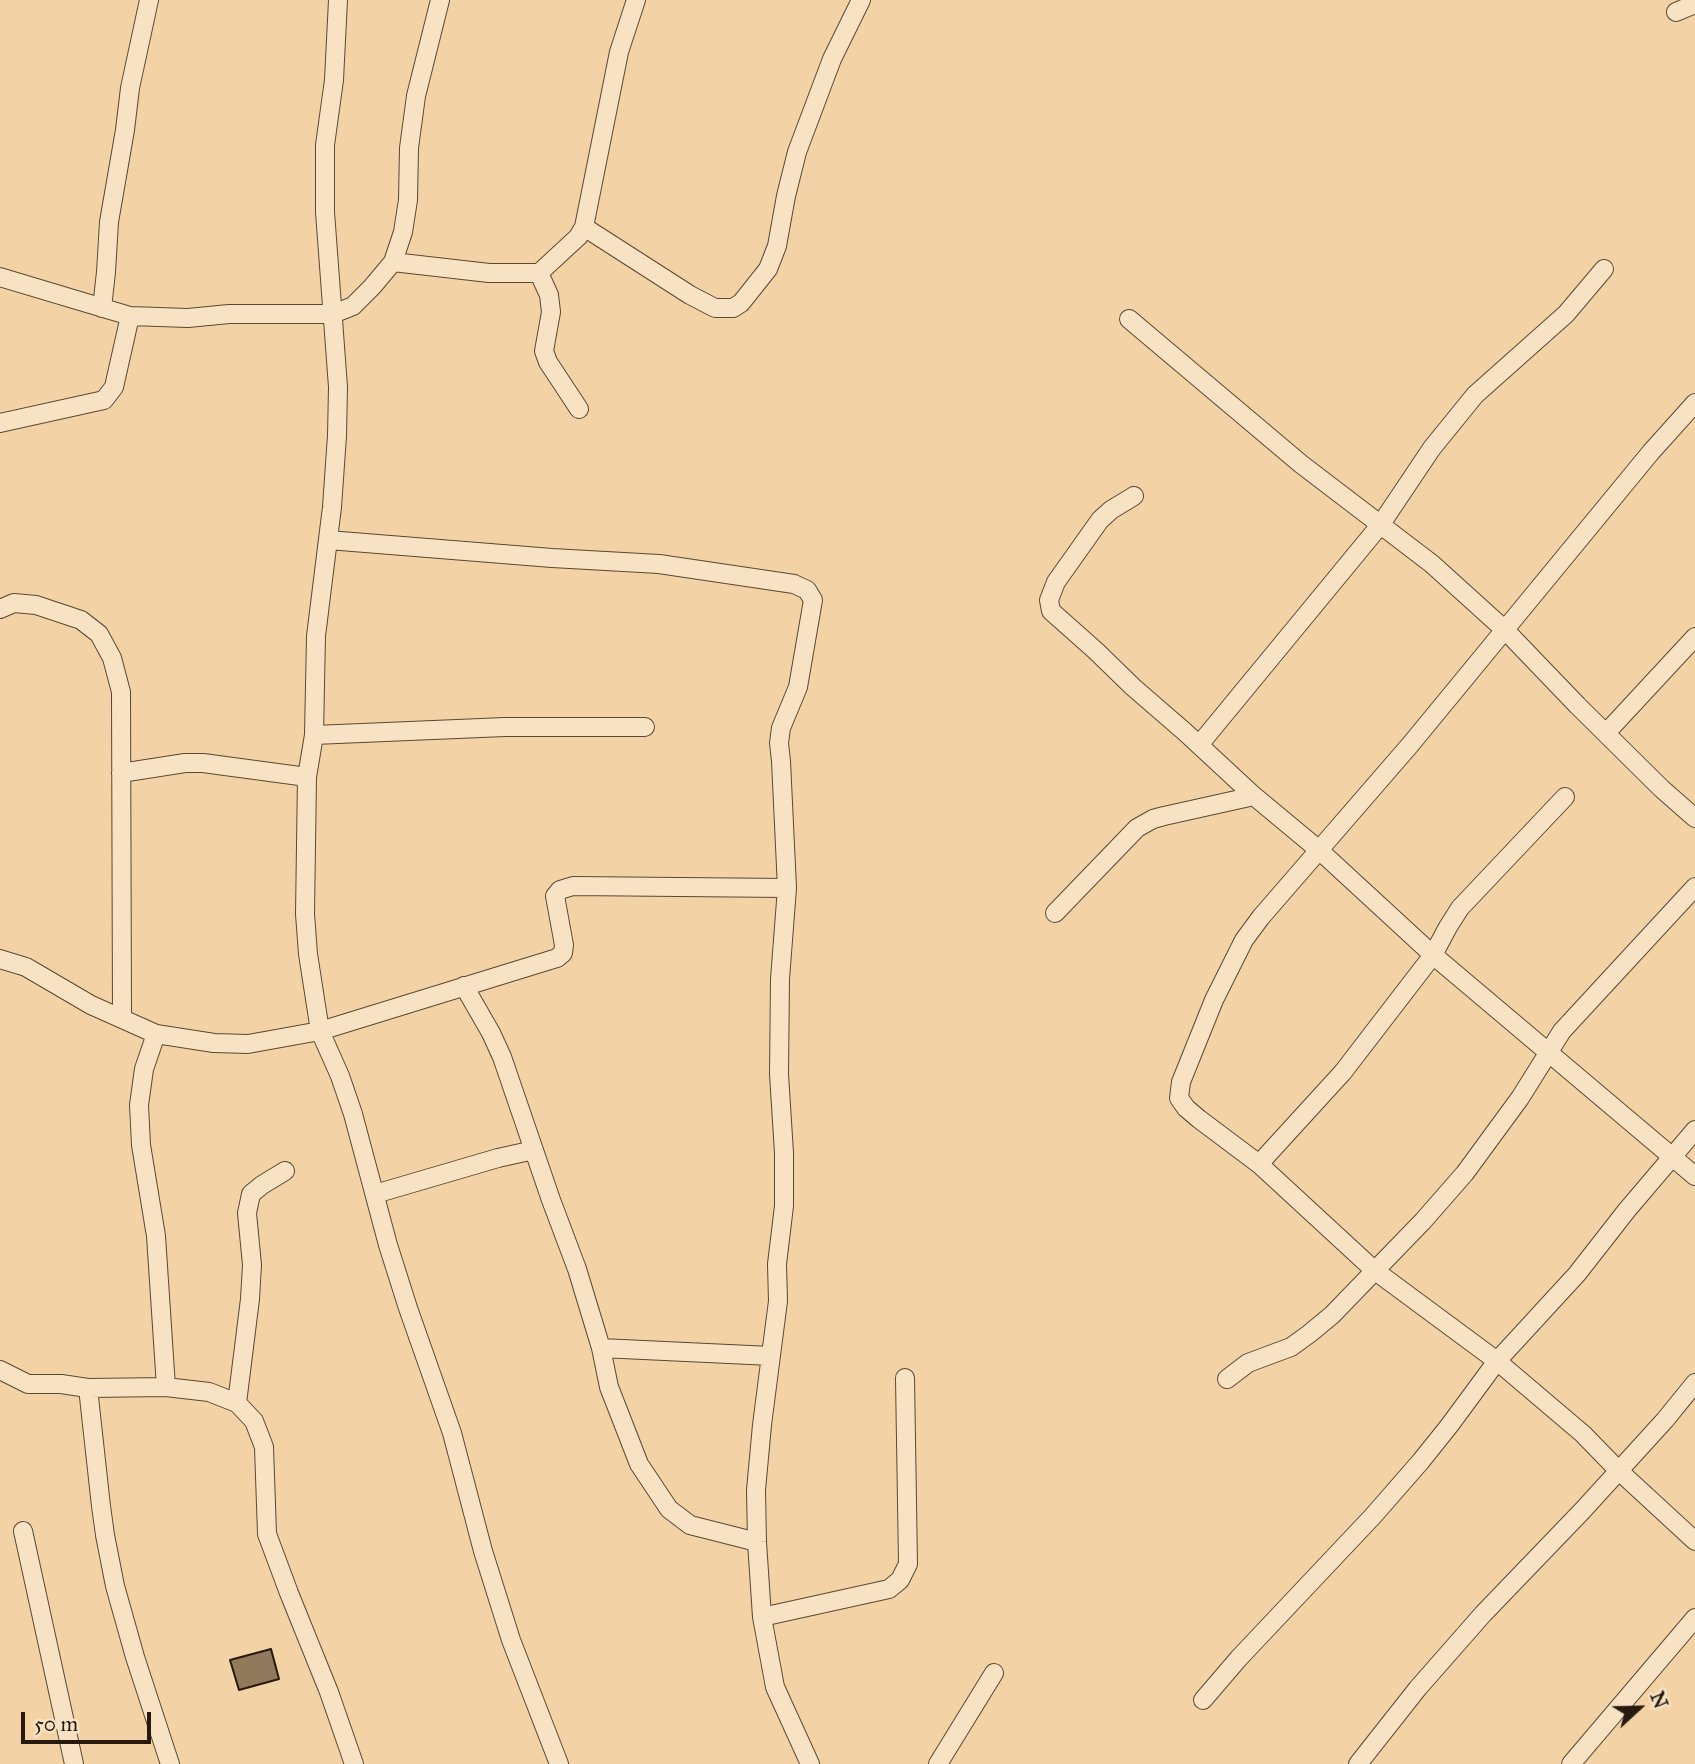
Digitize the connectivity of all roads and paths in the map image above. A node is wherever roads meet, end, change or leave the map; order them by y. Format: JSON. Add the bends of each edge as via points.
{"nodes":[{"id":1,"x":149,"y":0,"type":"edge"},
{"id":2,"x":338,"y":0,"type":"edge"},
{"id":3,"x":440,"y":0,"type":"edge"},
{"id":4,"x":636,"y":0,"type":"edge"},
{"id":5,"x":860,"y":0,"type":"edge"},
{"id":6,"x":1695,"y":4,"type":"edge"},
{"id":7,"x":1676,"y":12,"type":"dead end"},
{"id":8,"x":584,"y":227,"type":"junction"},
{"id":9,"x":393,"y":262,"type":"junction"},
{"id":10,"x":1604,"y":268,"type":"dead end"},
{"id":11,"x":539,"y":273,"type":"junction"},
{"id":12,"x":0,"y":277,"type":"edge"},
{"id":13,"x":102,"y":308,"type":"junction"},
{"id":14,"x":333,"y":314,"type":"junction"},
{"id":15,"x":130,"y":316,"type":"junction"},
{"id":16,"x":1129,"y":319,"type":"dead end"},
{"id":17,"x":1695,"y":403,"type":"edge"},
{"id":18,"x":579,"y":409,"type":"dead end"},
{"id":19,"x":0,"y":423,"type":"edge"},
{"id":20,"x":1134,"y":496,"type":"dead end"},
{"id":21,"x":1381,"y":524,"type":"junction"},
{"id":22,"x":328,"y":540,"type":"junction"},
{"id":23,"x":0,"y":609,"type":"edge"},
{"id":24,"x":1506,"y":631,"type":"junction"},
{"id":25,"x":1695,"y":637,"type":"edge"},
{"id":26,"x":645,"y":727,"type":"dead end"},
{"id":27,"x":1606,"y":733,"type":"junction"},
{"id":28,"x":314,"y":735,"type":"junction"},
{"id":29,"x":1199,"y":746,"type":"junction"},
{"id":30,"x":121,"y":773,"type":"junction"},
{"id":31,"x":307,"y":777,"type":"junction"},
{"id":32,"x":1254,"y":796,"type":"junction"},
{"id":33,"x":1565,"y":797,"type":"dead end"},
{"id":34,"x":1695,"y":818,"type":"edge"},
{"id":35,"x":1319,"y":850,"type":"junction"},
{"id":36,"x":1695,"y":887,"type":"edge"},
{"id":37,"x":787,"y":888,"type":"junction"},
{"id":38,"x":1055,"y":914,"type":"dead end"},
{"id":39,"x":1433,"y":956,"type":"junction"},
{"id":40,"x":0,"y":959,"type":"edge"},
{"id":41,"x":464,"y":986,"type":"junction"},
{"id":42,"x":122,"y":1018,"type":"junction"},
{"id":43,"x":320,"y":1031,"type":"junction"},
{"id":44,"x":156,"y":1034,"type":"junction"},
{"id":45,"x":1548,"y":1052,"type":"junction"},
{"id":46,"x":1695,"y":1130,"type":"edge"},
{"id":47,"x":534,"y":1150,"type":"junction"},
{"id":48,"x":1672,"y":1156,"type":"junction"},
{"id":49,"x":1259,"y":1164,"type":"junction"},
{"id":50,"x":285,"y":1171,"type":"dead end"},
{"id":51,"x":1695,"y":1176,"type":"edge"},
{"id":52,"x":375,"y":1195,"type":"junction"},
{"id":53,"x":1374,"y":1270,"type":"junction"},
{"id":54,"x":601,"y":1348,"type":"junction"},
{"id":55,"x":771,"y":1356,"type":"junction"},
{"id":56,"x":1497,"y":1361,"type":"junction"},
{"id":57,"x":0,"y":1370,"type":"edge"},
{"id":58,"x":905,"y":1378,"type":"dead end"},
{"id":59,"x":1227,"y":1379,"type":"dead end"},
{"id":60,"x":1695,"y":1383,"type":"edge"},
{"id":61,"x":166,"y":1387,"type":"junction"},
{"id":62,"x":89,"y":1388,"type":"junction"},
{"id":63,"x":237,"y":1402,"type":"junction"},
{"id":64,"x":1618,"y":1470,"type":"junction"},
{"id":65,"x":23,"y":1531,"type":"dead end"},
{"id":66,"x":1695,"y":1541,"type":"edge"},
{"id":67,"x":757,"y":1542,"type":"junction"},
{"id":68,"x":762,"y":1617,"type":"junction"},
{"id":69,"x":1695,"y":1618,"type":"edge"},
{"id":70,"x":994,"y":1673,"type":"dead end"},
{"id":71,"x":1203,"y":1700,"type":"dead end"},
{"id":72,"x":347,"y":1762,"type":"edge"},
{"id":73,"x":74,"y":1764,"type":"edge"},
{"id":74,"x":170,"y":1764,"type":"edge"},
{"id":75,"x":559,"y":1764,"type":"edge"},
{"id":76,"x":810,"y":1764,"type":"edge"},
{"id":77,"x":938,"y":1764,"type":"edge"},
{"id":78,"x":1358,"y":1764,"type":"edge"},
{"id":79,"x":1571,"y":1764,"type":"edge"}],
"edges":[{"from":1,"to":13,"type":"street","via":[[109,222]]},
{"from":2,"to":14,"type":"street","via":[[325,145]]},
{"from":3,"to":9,"type":"street","via":[[416,96],[408,200]]},
{"from":4,"to":8,"type":"street","via":[[619,52]]},
{"from":5,"to":8,"type":"street","via":[[797,152],[768,269],[741,303],[733,308],[716,307],[690,295]]},
{"from":6,"to":7,"type":"street"},
{"from":8,"to":11,"type":"street"},
{"from":9,"to":11,"type":"street","via":[[489,273]]},
{"from":9,"to":14,"type":"street","via":[[353,306]]},
{"from":10,"to":21,"type":"street","via":[[1566,314],[1475,395],[1432,448]]},
{"from":11,"to":18,"type":"street","via":[[550,295],[544,351]]},
{"from":12,"to":13,"type":"street"},
{"from":13,"to":15,"type":"street"},
{"from":14,"to":15,"type":"street"},
{"from":14,"to":22,"type":"street","via":[[337,436]]},
{"from":15,"to":19,"type":"street","via":[[114,387],[104,400]]},
{"from":16,"to":21,"type":"street","via":[[1301,464]]},
{"from":17,"to":24,"type":"street"},
{"from":20,"to":29,"type":"street","via":[[1100,520],[1056,582],[1049,600],[1051,611]]},
{"from":21,"to":24,"type":"street"},
{"from":21,"to":29,"type":"street"},
{"from":22,"to":28,"type":"street","via":[[316,636]]},
{"from":22,"to":37,"type":"street","via":[[659,564],[794,584],[807,590],[813,600],[798,687],[779,743]]},
{"from":23,"to":30,"type":"street","via":[[14,603],[36,605],[81,620],[99,634],[112,658],[121,692]]},
{"from":24,"to":27,"type":"street"},
{"from":24,"to":35,"type":"street"},
{"from":25,"to":27,"type":"street"},
{"from":26,"to":28,"type":"street"},
{"from":27,"to":34,"type":"street"},
{"from":28,"to":31,"type":"street"},
{"from":29,"to":32,"type":"street"},
{"from":30,"to":31,"type":"street","via":[[203,763]]},
{"from":30,"to":42,"type":"street"},
{"from":31,"to":43,"type":"street","via":[[308,954]]},
{"from":32,"to":35,"type":"street"},
{"from":32,"to":38,"type":"street","via":[[1153,819],[1137,828]]},
{"from":33,"to":39,"type":"street","via":[[1460,908]]},
{"from":35,"to":39,"type":"street"},
{"from":35,"to":49,"type":"street","via":[[1244,940],[1181,1082],[1179,1098],[1186,1108]]},
{"from":36,"to":45,"type":"street","via":[[1562,1031]]},
{"from":37,"to":41,"type":"street","via":[[573,886],[555,896],[563,953]]},
{"from":37,"to":55,"type":"street","via":[[780,979],[783,1206]]},
{"from":39,"to":45,"type":"street"},
{"from":39,"to":49,"type":"street","via":[[1343,1072]]},
{"from":40,"to":42,"type":"street","via":[[26,967]]},
{"from":41,"to":43,"type":"street"},
{"from":41,"to":47,"type":"street","via":[[496,1045]]},
{"from":42,"to":44,"type":"street"},
{"from":43,"to":44,"type":"street","via":[[247,1044]]},
{"from":43,"to":52,"type":"street","via":[[353,1114]]},
{"from":44,"to":61,"type":"street","via":[[144,1069],[139,1105],[156,1236]]},
{"from":45,"to":48,"type":"street"},
{"from":45,"to":53,"type":"street","via":[[1465,1173]]},
{"from":46,"to":48,"type":"street"},
{"from":47,"to":52,"type":"street"},
{"from":47,"to":54,"type":"street"},
{"from":48,"to":51,"type":"street"},
{"from":48,"to":56,"type":"street","via":[[1577,1275]]},
{"from":49,"to":53,"type":"street"},
{"from":50,"to":63,"type":"street","via":[[251,1194],[247,1213],[250,1299]]},
{"from":52,"to":75,"type":"street","via":[[452,1433],[511,1640]]},
{"from":53,"to":56,"type":"street"},
{"from":53,"to":59,"type":"street","via":[[1309,1334],[1291,1347],[1248,1363]]},
{"from":54,"to":55,"type":"street"},
{"from":54,"to":67,"type":"street","via":[[609,1387],[639,1464],[669,1509],[690,1525]]},
{"from":55,"to":67,"type":"street","via":[[756,1490]]},
{"from":56,"to":64,"type":"street"},
{"from":56,"to":71,"type":"street","via":[[1421,1461]]},
{"from":57,"to":62,"type":"street","via":[[28,1384]]},
{"from":58,"to":68,"type":"street","via":[[908,1564],[900,1580],[889,1589]]},
{"from":60,"to":64,"type":"street"},
{"from":61,"to":62,"type":"street"},
{"from":61,"to":63,"type":"street","via":[[209,1392]]},
{"from":62,"to":74,"type":"street","via":[[115,1587]]},
{"from":63,"to":72,"type":"street","via":[[254,1422],[264,1447],[267,1534],[329,1692]]},
{"from":64,"to":66,"type":"street"},
{"from":64,"to":78,"type":"street","via":[[1475,1623]]},
{"from":65,"to":73,"type":"street"},
{"from":67,"to":68,"type":"street"},
{"from":68,"to":76,"type":"street","via":[[775,1687]]},
{"from":69,"to":79,"type":"street"},
{"from":70,"to":77,"type":"street"}]}
